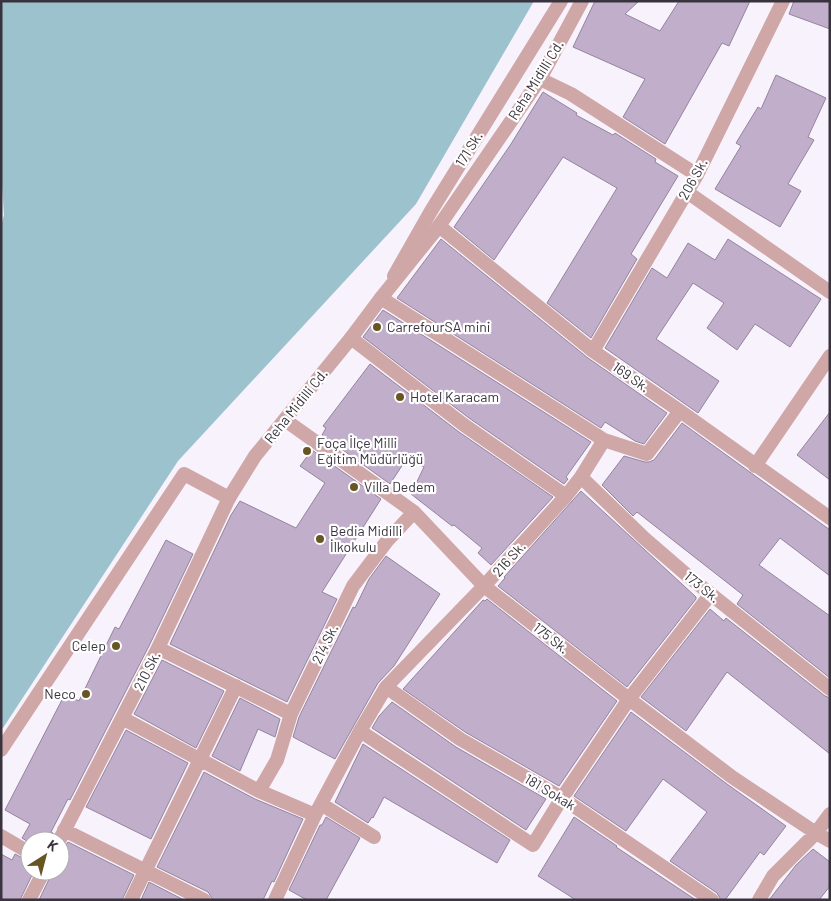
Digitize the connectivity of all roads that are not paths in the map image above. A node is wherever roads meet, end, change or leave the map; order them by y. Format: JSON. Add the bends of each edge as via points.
{"nodes":[{"id":1,"x":561,"y":1,"type":"edge"},
{"id":2,"x":582,"y":1,"type":"edge"},
{"id":3,"x":783,"y":1,"type":"edge"},
{"id":4,"x":540,"y":79,"type":"junction"},
{"id":5,"x":697,"y":175,"type":"junction"},
{"id":6,"x":687,"y":192,"type":"junction"},
{"id":7,"x":439,"y":226,"type":"junction"},
{"id":8,"x":830,"y":292,"type":"edge"},
{"id":9,"x":381,"y":298,"type":"junction"},
{"id":10,"x":351,"y":338,"type":"junction"},
{"id":11,"x":593,"y":351,"type":"junction"},
{"id":12,"x":830,"y":356,"type":"edge"},
{"id":13,"x":680,"y":411,"type":"junction"},
{"id":14,"x":285,"y":420,"type":"junction"},
{"id":15,"x":604,"y":440,"type":"junction"},
{"id":16,"x":755,"y":466,"type":"junction"},
{"id":17,"x":582,"y":477,"type":"junction"},
{"id":18,"x":566,"y":496,"type":"junction"},
{"id":19,"x":229,"y":498,"type":"junction"},
{"id":20,"x":414,"y":512,"type":"junction"},
{"id":21,"x":830,"y":518,"type":"edge"},
{"id":22,"x":484,"y":586,"type":"junction"},
{"id":23,"x":710,"y":595,"type":"junction"},
{"id":24,"x":158,"y":648,"type":"junction"},
{"id":25,"x":236,"y":686,"type":"junction"},
{"id":26,"x":386,"y":687,"type":"junction"},
{"id":27,"x":830,"y":689,"type":"edge"},
{"id":28,"x":629,"y":699,"type":"junction"},
{"id":29,"x":291,"y":714,"type":"junction"},
{"id":30,"x":122,"y":718,"type":"junction"},
{"id":31,"x":360,"y":731,"type":"junction"},
{"id":32,"x":1,"y":750,"type":"edge"},
{"id":33,"x":199,"y":758,"type":"junction"},
{"id":34,"x":260,"y":791,"type":"junction"},
{"id":35,"x":562,"y":798,"type":"junction"},
{"id":36,"x":318,"y":810,"type":"junction"},
{"id":37,"x":830,"y":814,"type":"edge"},
{"id":38,"x":65,"y":831,"type":"edge"},
{"id":39,"x":816,"y":833,"type":"junction"},
{"id":40,"x":1,"y":836,"type":"edge"},
{"id":41,"x":374,"y":837,"type":"dead end"},
{"id":42,"x":70,"y":839,"type":"edge"},
{"id":43,"x":830,"y":841,"type":"edge"},
{"id":44,"x":20,"y":847,"type":"edge"},
{"id":45,"x":146,"y":870,"type":"junction"},
{"id":46,"x":39,"y":881,"type":"edge"},
{"id":47,"x":29,"y":900,"type":"edge"},
{"id":48,"x":130,"y":900,"type":"edge"},
{"id":49,"x":204,"y":900,"type":"edge"},
{"id":50,"x":275,"y":900,"type":"edge"},
{"id":51,"x":712,"y":900,"type":"edge"},
{"id":52,"x":759,"y":900,"type":"edge"}],
"edges":[{"from":1,"to":9,"type":"street","name":"171 Sk."},
{"from":2,"to":4,"type":"street","name":"Reha Midilli Cd."},
{"from":3,"to":5,"type":"street","name":"206 Sk."},
{"from":4,"to":5,"type":"street","via":[[571,94]]},
{"from":4,"to":7,"type":"street","name":"Reha Midilli Cd."},
{"from":5,"to":6,"type":"street","name":"206 Sk."},
{"from":6,"to":8,"type":"street"},
{"from":6,"to":11,"type":"street","name":"206 Sk."},
{"from":7,"to":9,"type":"street","name":"Reha Midilli Cd."},
{"from":7,"to":11,"type":"street","name":"169 Sk."},
{"from":9,"to":10,"type":"street","name":"Reha Midilli Cd."},
{"from":9,"to":15,"type":"street"},
{"from":10,"to":14,"type":"street","name":"Reha Midilli Cd."},
{"from":10,"to":18,"type":"street","via":[[464,425]]},
{"from":11,"to":13,"type":"street","name":"169 Sk."},
{"from":12,"to":16,"type":"street"},
{"from":13,"to":15,"type":"street","via":[[647,454]]},
{"from":13,"to":16,"type":"street","name":"169 Sk."},
{"from":14,"to":19,"type":"street","name":"Reha Midilli Cd.","via":[[255,456]]},
{"from":14,"to":20,"type":"street","name":"175 Sk."},
{"from":15,"to":17,"type":"street","name":"216 Sk."},
{"from":16,"to":21,"type":"street","name":"169 Sk."},
{"from":17,"to":18,"type":"street","name":"216 Sk."},
{"from":17,"to":23,"type":"street","name":"173 Sk.","via":[[644,538]]},
{"from":18,"to":22,"type":"street","name":"216 Sk."},
{"from":19,"to":24,"type":"street","name":"210 Sk."},
{"from":19,"to":32,"type":"street","via":[[184,474]]},
{"from":20,"to":22,"type":"street","name":"175 Sk."},
{"from":20,"to":29,"type":"street","name":"214 Sk.","via":[[353,586]]},
{"from":22,"to":26,"type":"street","name":"216 Sk."},
{"from":22,"to":28,"type":"street","name":"175 Sk."},
{"from":23,"to":27,"type":"street","name":"173 Sk."},
{"from":23,"to":28,"type":"street"},
{"from":24,"to":25,"type":"street"},
{"from":24,"to":30,"type":"street","name":"210 Sk."},
{"from":25,"to":29,"type":"street"},
{"from":25,"to":33,"type":"street"},
{"from":26,"to":31,"type":"street","name":"216 Sk."},
{"from":26,"to":35,"type":"street","name":"181 Sokak","via":[[460,739]]},
{"from":28,"to":35,"type":"street"},
{"from":28,"to":39,"type":"street","name":"175 Sk.","via":[[732,777]]},
{"from":29,"to":34,"type":"street","name":"214 Sk.","via":[[277,760]]},
{"from":30,"to":33,"type":"street"},
{"from":30,"to":38,"type":"street","name":"210 Sk."},
{"from":31,"to":35,"type":"street","via":[[533,845]]},
{"from":31,"to":36,"type":"street","name":"216 Sk."},
{"from":33,"to":34,"type":"street"},
{"from":33,"to":45,"type":"street"},
{"from":34,"to":36,"type":"street"},
{"from":35,"to":51,"type":"street","name":"181 Sokak"},
{"from":36,"to":41,"type":"street"},
{"from":36,"to":50,"type":"street","name":"216 Sk."},
{"from":37,"to":39,"type":"street"},
{"from":39,"to":43,"type":"street","name":"175 Sk."},
{"from":39,"to":52,"type":"street","via":[[773,876]]},
{"from":40,"to":44,"type":"street"},
{"from":42,"to":45,"type":"street"},
{"from":45,"to":48,"type":"street"},
{"from":45,"to":49,"type":"street"},
{"from":46,"to":47,"type":"street"}]}
